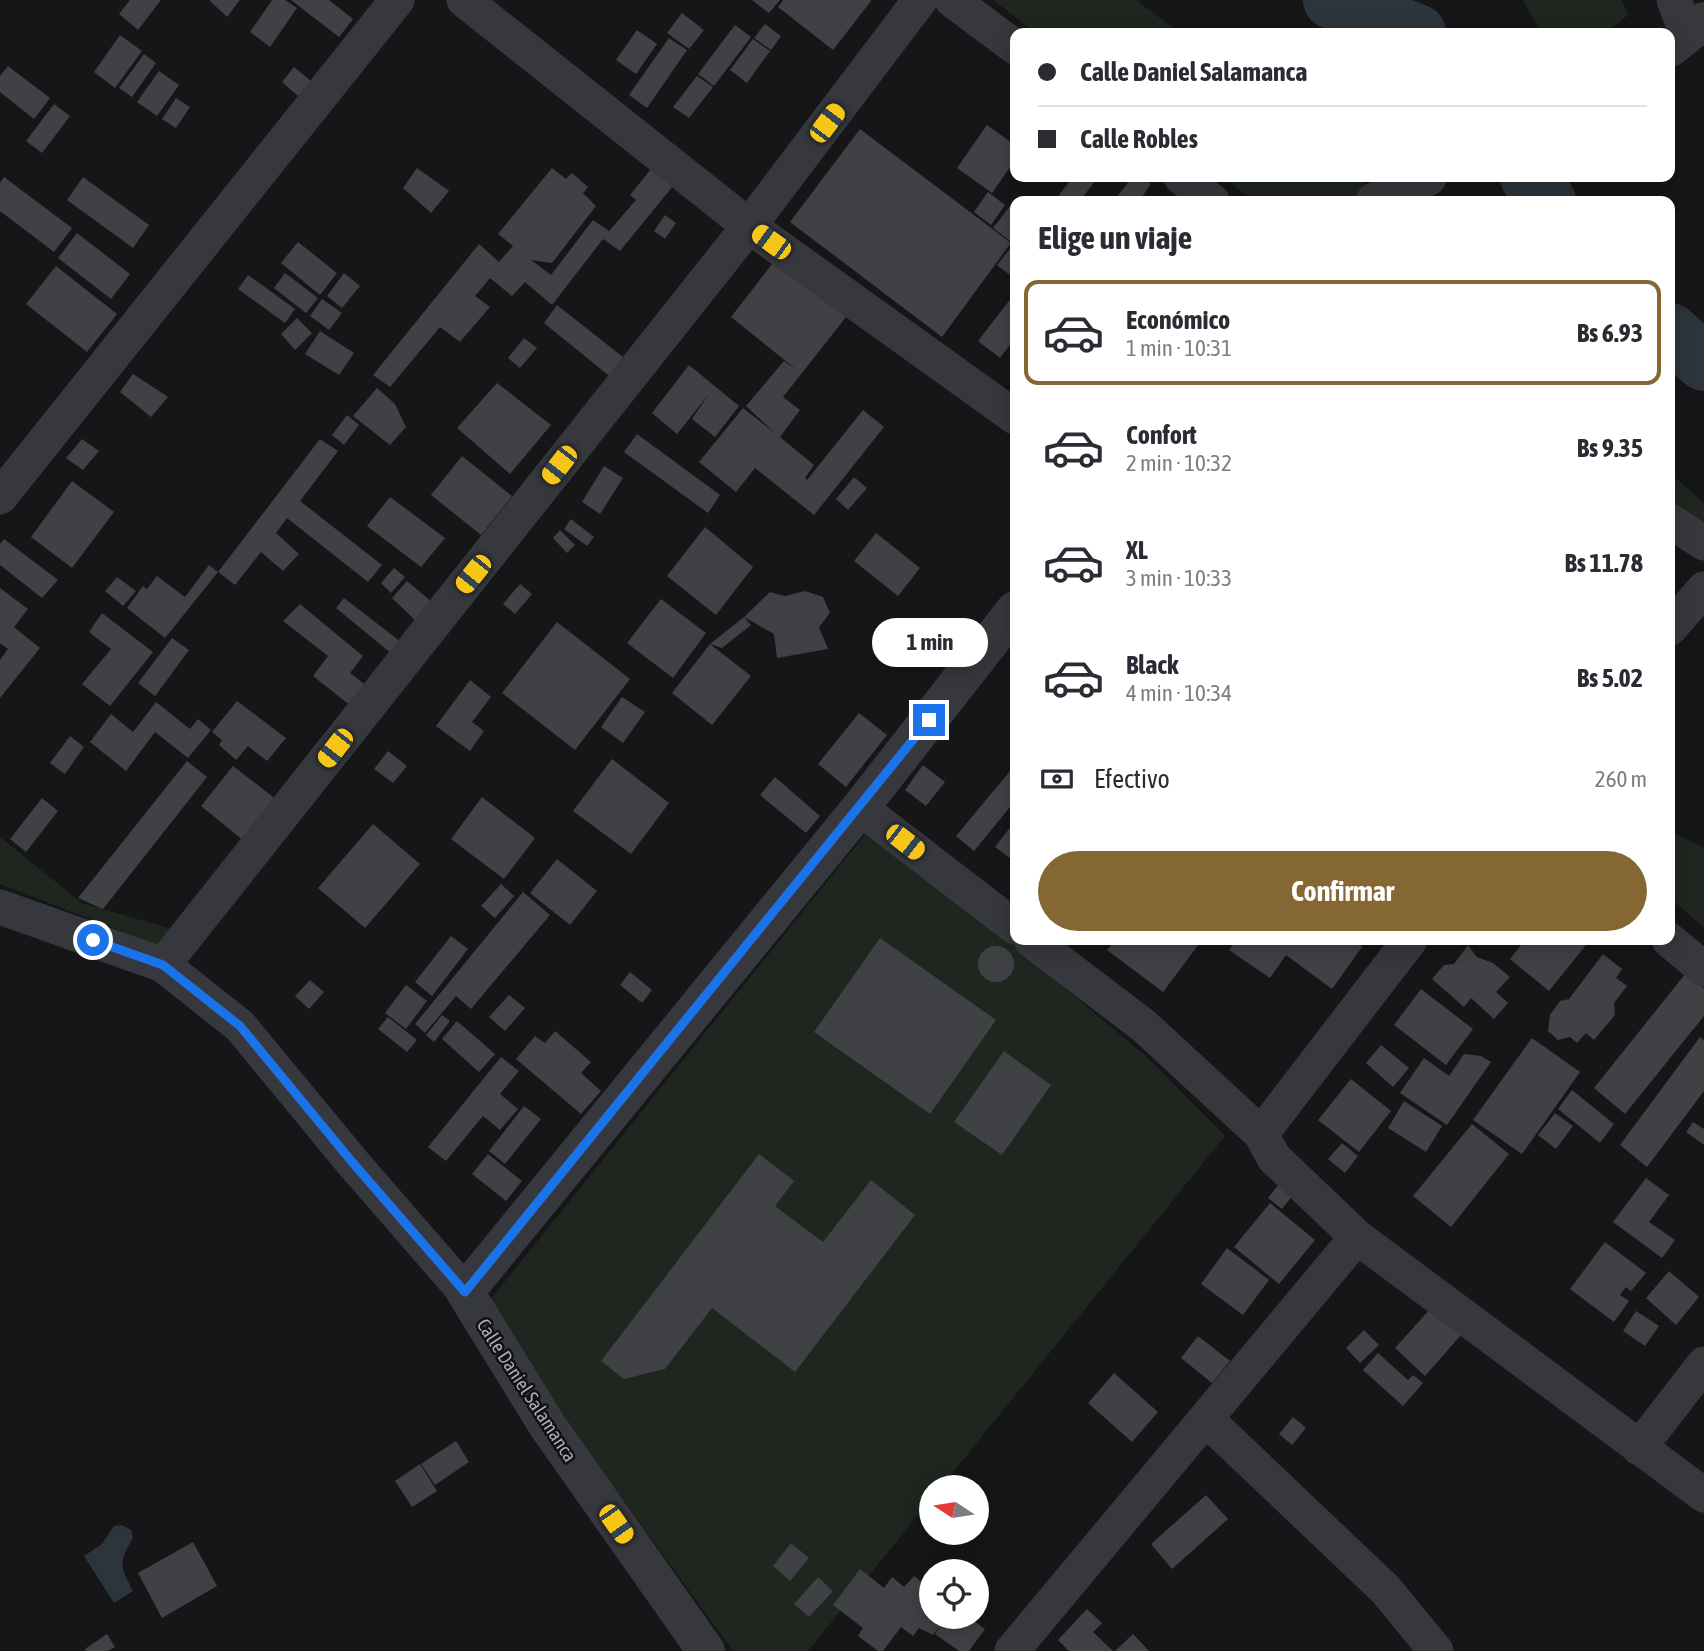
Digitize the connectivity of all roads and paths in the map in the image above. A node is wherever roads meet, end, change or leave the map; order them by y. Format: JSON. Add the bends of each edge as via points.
{"nodes":[{"id":1,"x":397,"y":0,"type":"edge"},
{"id":2,"x":464,"y":0,"type":"edge"},
{"id":3,"x":920,"y":0,"type":"edge"},
{"id":4,"x":953,"y":0,"type":"edge"},
{"id":5,"x":1010,"y":43,"type":"edge"},
{"id":6,"x":1187,"y":182,"type":"edge"},
{"id":7,"x":1416,"y":182,"type":"edge"},
{"id":8,"x":1206,"y":196,"type":"edge"},
{"id":9,"x":1386,"y":196,"type":"edge"},
{"id":10,"x":749,"y":226,"type":"junction"},
{"id":11,"x":1010,"y":413,"type":"edge"},
{"id":12,"x":0,"y":497,"type":"edge"},
{"id":13,"x":1675,"y":524,"type":"edge"},
{"id":14,"x":1704,"y":542,"type":"edge"},
{"id":15,"x":1704,"y":589,"type":"edge"},
{"id":16,"x":1010,"y":616,"type":"edge"},
{"id":17,"x":1675,"y":622,"type":"edge"},
{"id":18,"x":860,"y":808,"type":"junction"},
{"id":19,"x":0,"y":907,"type":"edge"},
{"id":20,"x":1010,"y":923,"type":"edge"},
{"id":21,"x":1038,"y":945,"type":"edge"},
{"id":22,"x":1406,"y":945,"type":"edge"},
{"id":23,"x":1675,"y":945,"type":"edge"},
{"id":24,"x":163,"y":965,"type":"junction"},
{"id":25,"x":1704,"y":969,"type":"edge"},
{"id":26,"x":1261,"y":1134,"type":"junction"},
{"id":27,"x":1357,"y":1237,"type":"junction"},
{"id":28,"x":465,"y":1292,"type":"junction"},
{"id":29,"x":1704,"y":1364,"type":"edge"},
{"id":30,"x":1207,"y":1420,"type":"junction"},
{"id":31,"x":1639,"y":1448,"type":"junction"},
{"id":32,"x":1704,"y":1496,"type":"edge"},
{"id":33,"x":706,"y":1651,"type":"edge"},
{"id":34,"x":1012,"y":1651,"type":"edge"},
{"id":35,"x":1436,"y":1651,"type":"edge"}],
"edges":[{"from":1,"to":12,"type":"street"},
{"from":2,"to":10,"type":"street"},
{"from":3,"to":10,"type":"street"},
{"from":4,"to":5,"type":"street"},
{"from":6,"to":8,"type":"street"},
{"from":7,"to":9,"type":"street"},
{"from":10,"to":11,"type":"street"},
{"from":10,"to":24,"type":"street"},
{"from":13,"to":14,"type":"street"},
{"from":15,"to":17,"type":"street"},
{"from":16,"to":18,"type":"street"},
{"from":18,"to":20,"type":"street"},
{"from":18,"to":28,"type":"street"},
{"from":19,"to":24,"type":"street","name":"Calle Daniel Salamanca"},
{"from":21,"to":26,"type":"street","via":[[1144,1026]]},
{"from":22,"to":26,"type":"street"},
{"from":23,"to":25,"type":"street"},
{"from":24,"to":28,"type":"street","name":"Calle Daniel Salamanca","via":[[240,1026]]},
{"from":26,"to":27,"type":"street","via":[[1273,1158]]},
{"from":27,"to":30,"type":"street"},
{"from":27,"to":31,"type":"street"},
{"from":28,"to":33,"type":"street","name":"Calle Daniel Salamanca","via":[[547,1425]]},
{"from":29,"to":31,"type":"street"},
{"from":30,"to":34,"type":"street"},
{"from":30,"to":35,"type":"street","via":[[1387,1590]]},
{"from":31,"to":32,"type":"street"}]}
